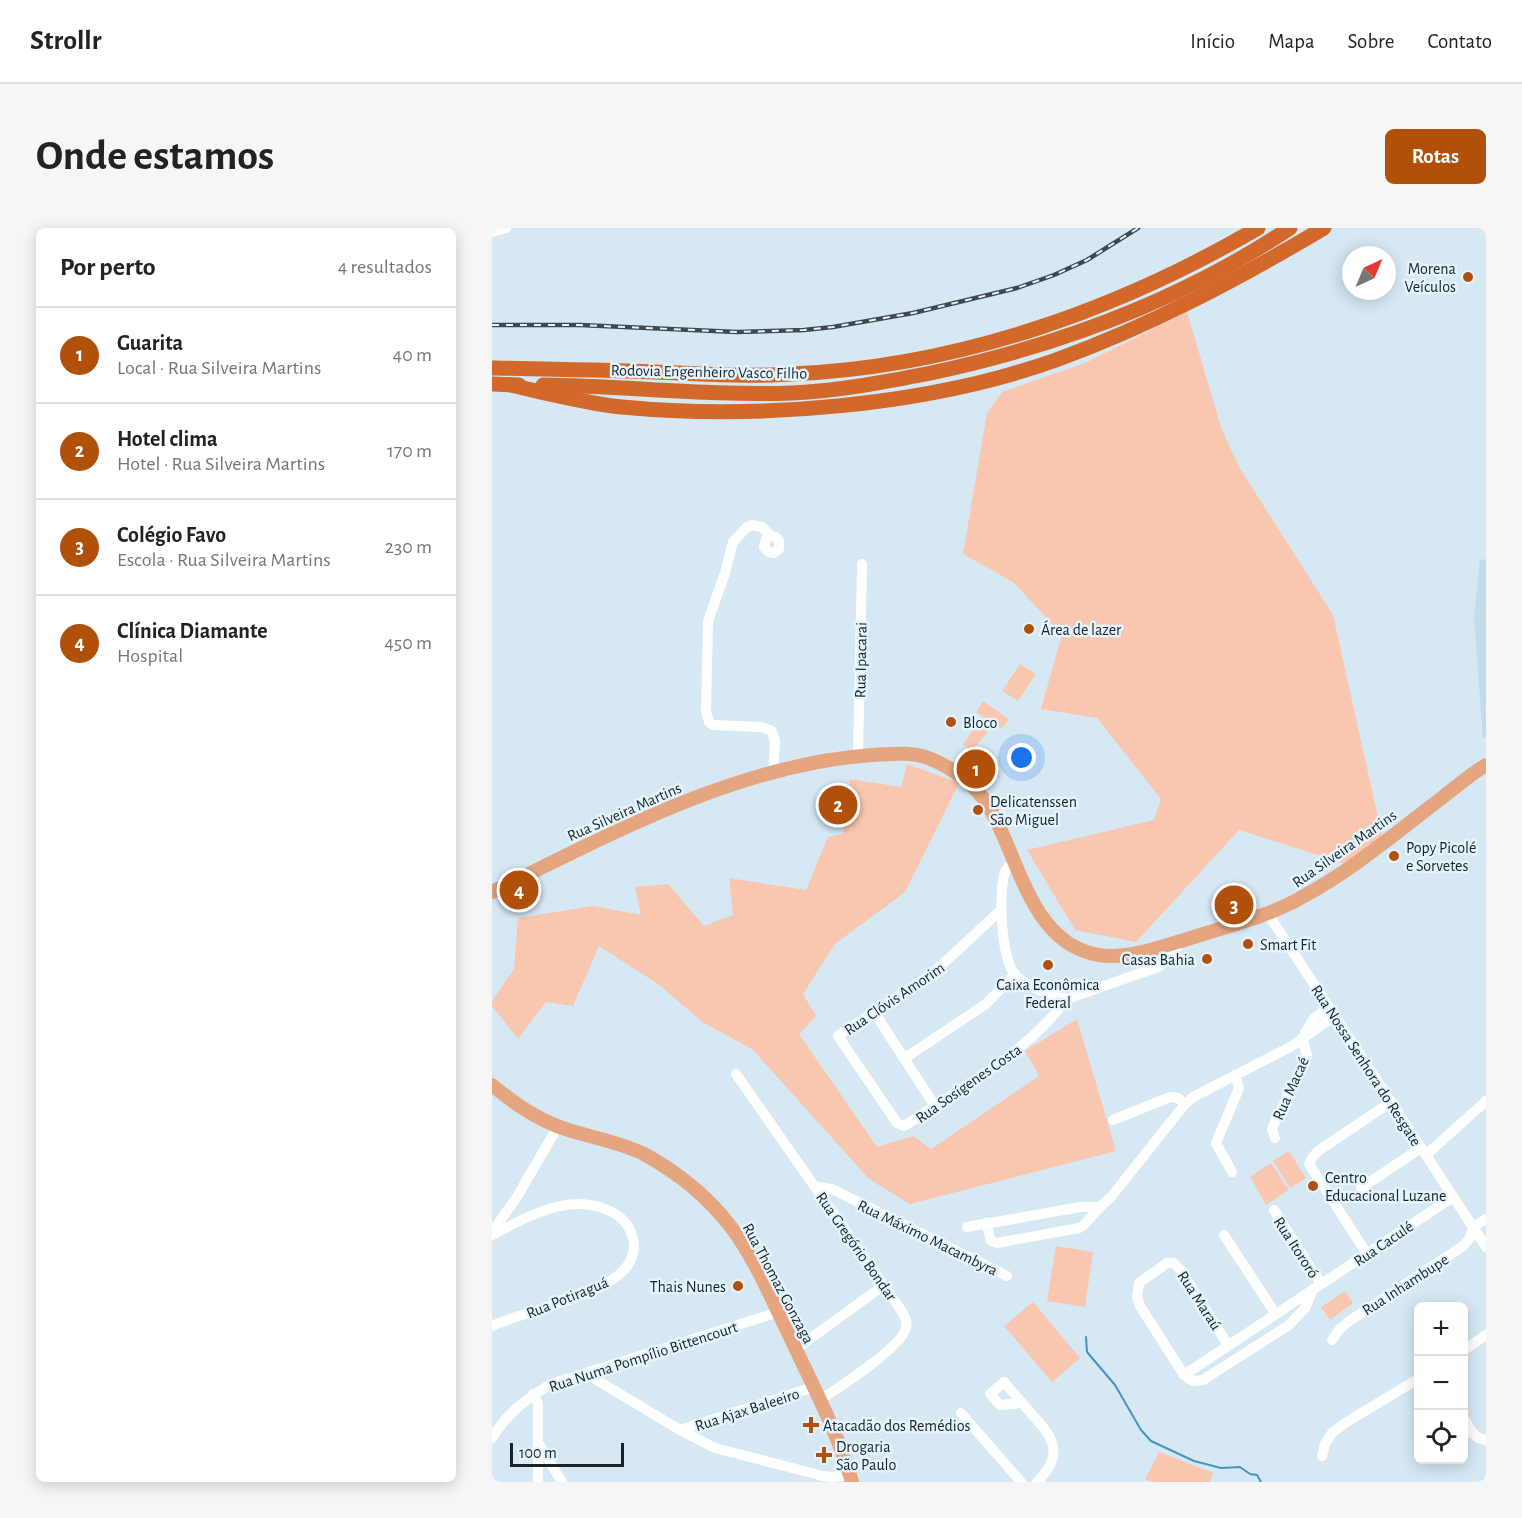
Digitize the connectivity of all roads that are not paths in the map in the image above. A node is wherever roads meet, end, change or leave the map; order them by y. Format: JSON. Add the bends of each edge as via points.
{"nodes":[{"id":1,"x":506,"y":228,"type":"edge"},
{"id":2,"x":1250,"y":228,"type":"edge"},
{"id":3,"x":1258,"y":228,"type":"edge"},
{"id":4,"x":1290,"y":228,"type":"edge"},
{"id":5,"x":1324,"y":228,"type":"edge"},
{"id":6,"x":492,"y":232,"type":"edge"},
{"id":7,"x":1229,"y":245,"type":"junction"},
{"id":8,"x":1009,"y":354,"type":"junction"},
{"id":9,"x":492,"y":368,"type":"edge"},
{"id":10,"x":492,"y":384,"type":"edge"},
{"id":11,"x":510,"y":385,"type":"junction"},
{"id":12,"x":902,"y":397,"type":"junction"},
{"id":13,"x":771,"y":536,"type":"dead end"},
{"id":14,"x":862,"y":564,"type":"dead end"},
{"id":15,"x":858,"y":756,"type":"junction"},
{"id":16,"x":1486,"y":765,"type":"edge"},
{"id":17,"x":773,"y":772,"type":"junction"},
{"id":18,"x":1004,"y":870,"type":"junction"},
{"id":19,"x":492,"y":892,"type":"edge"},
{"id":20,"x":1001,"y":910,"type":"junction"},
{"id":21,"x":1268,"y":914,"type":"junction"},
{"id":22,"x":1182,"y":940,"type":"junction"},
{"id":23,"x":1015,"y":975,"type":"junction"},
{"id":24,"x":1067,"y":999,"type":"junction"},
{"id":25,"x":1332,"y":1011,"type":"junction"},
{"id":26,"x":874,"y":1012,"type":"junction"},
{"id":27,"x":1302,"y":1038,"type":"junction"},
{"id":28,"x":905,"y":1058,"type":"junction"},
{"id":29,"x":736,"y":1074,"type":"dead end"},
{"id":30,"x":1235,"y":1075,"type":"junction"},
{"id":31,"x":492,"y":1084,"type":"edge"},
{"id":32,"x":1486,"y":1101,"type":"edge"},
{"id":33,"x":1391,"y":1102,"type":"junction"},
{"id":34,"x":1185,"y":1104,"type":"junction"},
{"id":35,"x":935,"y":1106,"type":"junction"},
{"id":36,"x":891,"y":1115,"type":"joint"},
{"id":37,"x":1113,"y":1120,"type":"dead end"},
{"id":38,"x":558,"y":1126,"type":"junction"},
{"id":39,"x":1275,"y":1138,"type":"dead end"},
{"id":40,"x":1424,"y":1152,"type":"junction"},
{"id":41,"x":1232,"y":1172,"type":"dead end"},
{"id":42,"x":816,"y":1187,"type":"junction"},
{"id":43,"x":1361,"y":1188,"type":"dead end"},
{"id":44,"x":1453,"y":1197,"type":"junction"},
{"id":45,"x":1100,"y":1207,"type":"junction"},
{"id":46,"x":1068,"y":1209,"type":"junction"},
{"id":47,"x":1274,"y":1210,"type":"dead end"},
{"id":48,"x":1486,"y":1219,"type":"edge"},
{"id":49,"x":986,"y":1223,"type":"junction"},
{"id":50,"x":968,"y":1227,"type":"dead end"},
{"id":51,"x":1473,"y":1227,"type":"junction"},
{"id":52,"x":1071,"y":1230,"type":"junction"},
{"id":53,"x":492,"y":1234,"type":"edge"},
{"id":54,"x":1224,"y":1235,"type":"dead end"},
{"id":55,"x":1486,"y":1247,"type":"edge"},
{"id":56,"x":1367,"y":1254,"type":"junction"},
{"id":57,"x":1007,"y":1276,"type":"dead end"},
{"id":58,"x":884,"y":1285,"type":"junction"},
{"id":59,"x":1317,"y":1287,"type":"junction"},
{"id":60,"x":778,"y":1312,"type":"junction"},
{"id":61,"x":1275,"y":1313,"type":"junction"},
{"id":62,"x":492,"y":1326,"type":"edge"},
{"id":63,"x":1486,"y":1335,"type":"edge"},
{"id":64,"x":1332,"y":1340,"type":"dead end"},
{"id":65,"x":1228,"y":1345,"type":"junction"},
{"id":66,"x":1468,"y":1347,"type":"edge"},
{"id":67,"x":796,"y":1349,"type":"junction"},
{"id":68,"x":585,"y":1372,"type":"junction"},
{"id":69,"x":1184,"y":1375,"type":"junction"},
{"id":70,"x":1414,"y":1382,"type":"edge"},
{"id":71,"x":814,"y":1387,"type":"junction"},
{"id":72,"x":533,"y":1394,"type":"junction"},
{"id":73,"x":820,"y":1400,"type":"junction"},
{"id":74,"x":1022,"y":1403,"type":"dead end"},
{"id":75,"x":961,"y":1413,"type":"dead end"},
{"id":76,"x":680,"y":1430,"type":"junction"},
{"id":77,"x":1468,"y":1433,"type":"edge"},
{"id":78,"x":492,"y":1438,"type":"edge"},
{"id":79,"x":1486,"y":1440,"type":"edge"},
{"id":80,"x":538,"y":1442,"type":"junction"},
{"id":81,"x":1322,"y":1456,"type":"dead end"},
{"id":82,"x":851,"y":1478,"type":"edge"},
{"id":83,"x":537,"y":1482,"type":"edge"},
{"id":84,"x":562,"y":1482,"type":"edge"},
{"id":85,"x":1021,"y":1482,"type":"edge"},
{"id":86,"x":1037,"y":1482,"type":"edge"}],
"edges":[{"from":1,"to":6,"type":"street"},
{"from":2,"to":7,"type":"highway"},
{"from":3,"to":7,"type":"highway","name":"Rodovia Engenheiro Vasco Filho"},
{"from":4,"to":8,"type":"highway","name":"Rodovia Engenheiro Vasco Filho","via":[[1170,294],[1118,317]]},
{"from":5,"to":12,"type":"highway","via":[[1195,300],[1090,346],[1016,373]]},
{"from":7,"to":9,"type":"highway","name":"Rodovia Engenheiro Vasco Filho","via":[[1112,302],[1042,327],[872,367],[756,375]]},
{"from":8,"to":11,"type":"highway","name":"Rodovia Engenheiro Vasco Filho","via":[[893,381],[794,393]]},
{"from":8,"to":12,"type":"highway"},
{"from":10,"to":11,"type":"highway","name":"Rodovia Engenheiro Vasco Filho"},
{"from":11,"to":12,"type":"highway","via":[[621,407],[710,411],[796,408]]},
{"from":13,"to":17,"type":"street","via":[[762,527],[752,525],[733,542],[708,621],[706,711],[713,725],[772,731]]},
{"from":14,"to":15,"type":"street","name":"Rua Ipacarai"},
{"from":15,"to":17,"type":"main road","name":"Rua Silveira Martins"},
{"from":15,"to":18,"type":"main road","name":"Rua Silveira Martins","via":[[914,754],[930,758],[960,776],[988,804]]},
{"from":16,"to":21,"type":"main road","name":"Rua Silveira Martins","via":[[1324,884]]},
{"from":17,"to":19,"type":"main road","name":"Rua Silveira Martins","via":[[684,802]]},
{"from":18,"to":20,"type":"street"},
{"from":18,"to":22,"type":"main road","name":"Rua Silveira Martins","via":[[1048,925],[1079,948],[1108,956]]},
{"from":20,"to":23,"type":"street","via":[[1005,945]]},
{"from":20,"to":26,"type":"street","name":"Rua Clóvis Amorim","via":[[945,964]]},
{"from":21,"to":22,"type":"main road","name":"Rua Silveira Martins"},
{"from":21,"to":25,"type":"street","name":"Rua Nossa Senhora do Resgate"},
{"from":22,"to":24,"type":"street","via":[[1158,967]]},
{"from":23,"to":24,"type":"street","via":[[1039,990]]},
{"from":23,"to":28,"type":"street","via":[[986,1004]]},
{"from":24,"to":35,"type":"street","name":"Rua Sosígenes Costa","via":[[1013,1054]]},
{"from":25,"to":27,"type":"street","via":[[1314,1018]]},
{"from":25,"to":33,"type":"street","name":"Rua Nossa Senhora do Resgate"},
{"from":26,"to":28,"type":"street"},
{"from":26,"to":36,"type":"street","name":"Rua Clóvis Amorim","via":[[838,1036]]},
{"from":27,"to":30,"type":"street"},
{"from":27,"to":39,"type":"street","name":"Rua Macaé","via":[[1307,1055],[1272,1129]]},
{"from":28,"to":35,"type":"street"},
{"from":29,"to":42,"type":"street","name":"Rua Gregório Bondar"},
{"from":30,"to":34,"type":"street"},
{"from":30,"to":41,"type":"street","via":[[1239,1088],[1216,1143]]},
{"from":31,"to":38,"type":"main road","name":"Rua Thomaz Gonzaga","via":[[524,1110]]},
{"from":32,"to":40,"type":"street"},
{"from":33,"to":40,"type":"street","name":"Rua Nossa Senhora do Resgate"},
{"from":33,"to":56,"type":"street","via":[[1318,1151],[1310,1161]]},
{"from":34,"to":37,"type":"street","via":[[1170,1097]]},
{"from":34,"to":45,"type":"street"},
{"from":35,"to":36,"type":"street","name":"Rua Sosígenes Costa","via":[[904,1126]]},
{"from":38,"to":53,"type":"street"},
{"from":38,"to":60,"type":"main road","name":"Rua Thomaz Gonzaga","via":[[627,1146],[701,1194],[732,1228]]},
{"from":40,"to":43,"type":"street"},
{"from":40,"to":44,"type":"street","name":"Rua Nossa Senhora do Resgate"},
{"from":42,"to":57,"type":"street","name":"Rua Máximo Macambyra","via":[[832,1189]]},
{"from":42,"to":58,"type":"street","name":"Rua Gregório Bondar"},
{"from":44,"to":51,"type":"street","name":"Rua Nossa Senhora do Resgate"},
{"from":44,"to":56,"type":"street","name":"Rua Caculé"},
{"from":45,"to":46,"type":"street"},
{"from":45,"to":52,"type":"street","via":[[1084,1225]]},
{"from":46,"to":49,"type":"street"},
{"from":46,"to":52,"type":"street"},
{"from":47,"to":59,"type":"street","name":"Rua Itororó"},
{"from":48,"to":51,"type":"street"},
{"from":49,"to":50,"type":"street"},
{"from":49,"to":52,"type":"street","via":[[993,1243]]},
{"from":51,"to":55,"type":"street","name":"Rua Nossa Senhora do Resgate"},
{"from":51,"to":64,"type":"street","name":"Rua Inhambupe","via":[[1463,1246],[1348,1322]]},
{"from":53,"to":62,"type":"street","name":"Rua Potiraguá","via":[[541,1210],[579,1203],[604,1208],[624,1220],[634,1248],[629,1263],[600,1287]]},
{"from":54,"to":61,"type":"street"},
{"from":56,"to":59,"type":"street","name":"Rua Caculé"},
{"from":58,"to":67,"type":"street"},
{"from":58,"to":73,"type":"street","name":"Rua Gregório Bondar","via":[[905,1317],[904,1335]]},
{"from":59,"to":61,"type":"street","name":"Rua Caculé"},
{"from":59,"to":69,"type":"street","name":"Rua Caculé","via":[[1289,1325],[1203,1380],[1193,1381]]},
{"from":60,"to":67,"type":"main road","name":"Rua Thomaz Gonzaga"},
{"from":60,"to":68,"type":"street","name":"Rua Numa Pompílio Bittencourt"},
{"from":61,"to":65,"type":"street","name":"Rua Caculé"},
{"from":63,"to":66,"type":"street"},
{"from":65,"to":69,"type":"street","name":"Rua Caculé"},
{"from":65,"to":69,"type":"street","name":"Rua Maraú","via":[[1174,1263],[1167,1263],[1142,1279],[1137,1287],[1140,1306]]},
{"from":67,"to":71,"type":"main road","name":"Rua Thomaz Gonzaga"},
{"from":68,"to":72,"type":"street","name":"Rua Numa Pompílio Bittencourt"},
{"from":68,"to":76,"type":"street"},
{"from":70,"to":81,"type":"street","via":[[1332,1433]]},
{"from":71,"to":73,"type":"main road","name":"Rua Thomaz Gonzaga"},
{"from":71,"to":76,"type":"street","name":"Rua Ajax Baleeiro"},
{"from":72,"to":78,"type":"street","name":"Rua Numa Pompílio Bittencourt","via":[[506,1418]]},
{"from":72,"to":80,"type":"street","via":[[538,1404]]},
{"from":73,"to":82,"type":"main road","name":"Rua Thomaz Gonzaga"},
{"from":74,"to":86,"type":"street","via":[[1055,1447],[1051,1465]]},
{"from":75,"to":85,"type":"street"},
{"from":76,"to":82,"type":"street","via":[[730,1453],[832,1478]]},
{"from":77,"to":79,"type":"street"},
{"from":80,"to":83,"type":"street"},
{"from":80,"to":84,"type":"street"}]}
